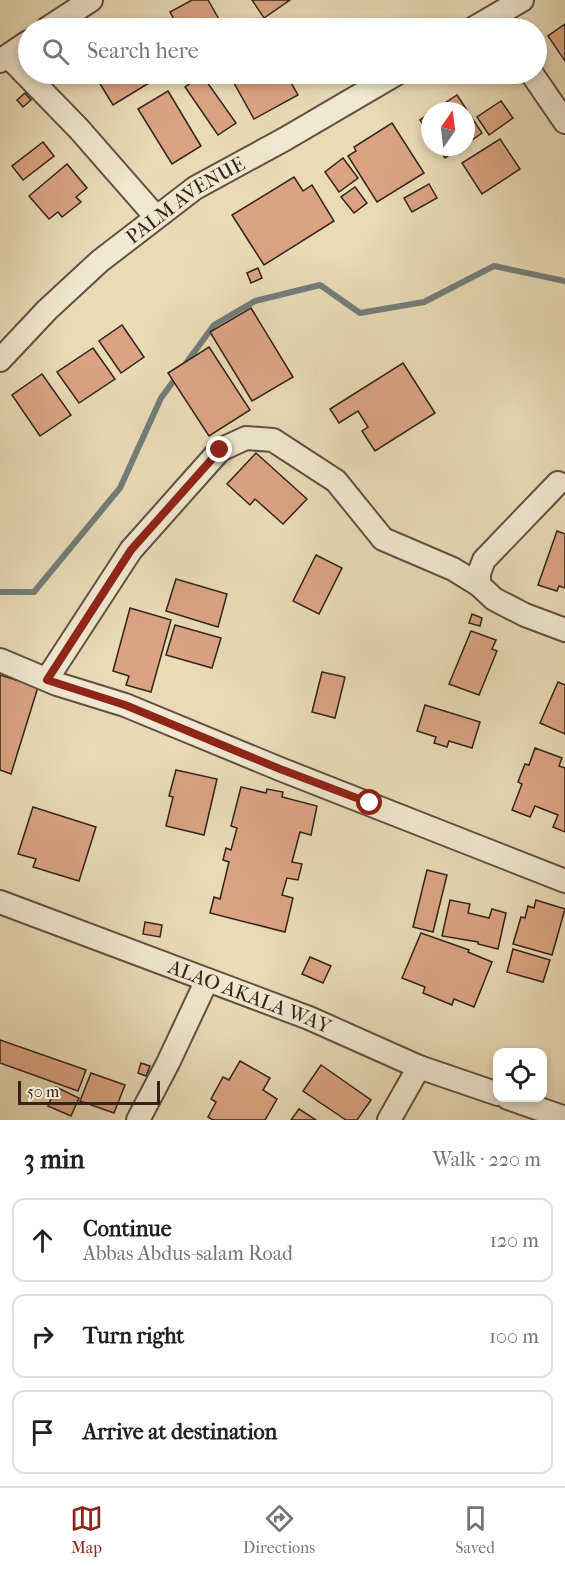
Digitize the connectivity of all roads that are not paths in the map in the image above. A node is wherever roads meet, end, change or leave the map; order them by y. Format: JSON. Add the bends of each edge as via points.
{"nodes":[{"id":1,"x":91,"y":0,"type":"edge"},
{"id":2,"x":522,"y":0,"type":"edge"},
{"id":3,"x":63,"y":18,"type":"edge"},
{"id":4,"x":502,"y":18,"type":"edge"},
{"id":5,"x":18,"y":49,"type":"edge"},
{"id":6,"x":4,"y":58,"type":"edge"},
{"id":7,"x":18,"y":71,"type":"edge"},
{"id":8,"x":31,"y":84,"type":"edge"},
{"id":9,"x":379,"y":84,"type":"edge"},
{"id":10,"x":539,"y":84,"type":"edge"},
{"id":11,"x":565,"y":122,"type":"edge"},
{"id":12,"x":156,"y":217,"type":"junction"},
{"id":13,"x":0,"y":360,"type":"edge"},
{"id":14,"x":558,"y":483,"type":"dead end"},
{"id":15,"x":479,"y":585,"type":"junction"},
{"id":16,"x":565,"y":630,"type":"edge"},
{"id":17,"x":0,"y":660,"type":"edge"},
{"id":18,"x":47,"y":680,"type":"junction"},
{"id":19,"x":565,"y":881,"type":"edge"},
{"id":20,"x":0,"y":902,"type":"edge"},
{"id":21,"x":207,"y":980,"type":"junction"},
{"id":22,"x":418,"y":1067,"type":"junction"},
{"id":23,"x":493,"y":1092,"type":"edge"},
{"id":24,"x":519,"y":1102,"type":"edge"},
{"id":25,"x":565,"y":1118,"type":"edge"},
{"id":26,"x":138,"y":1120,"type":"edge"},
{"id":27,"x":389,"y":1120,"type":"edge"}],
"edges":[{"from":1,"to":3,"type":"street"},
{"from":2,"to":4,"type":"street"},
{"from":5,"to":6,"type":"street"},
{"from":6,"to":7,"type":"street"},
{"from":8,"to":12,"type":"street","via":[[79,129]]},
{"from":9,"to":12,"type":"street","name":"PALM AVENUE","via":[[195,188]]},
{"from":10,"to":11,"type":"street"},
{"from":12,"to":13,"type":"street","name":"PALM AVENUE","via":[[100,261]]},
{"from":14,"to":15,"type":"street","via":[[484,560]]},
{"from":15,"to":16,"type":"street","via":[[494,599]]},
{"from":15,"to":18,"type":"street","via":[[383,539],[336,481],[273,440],[246,438],[220,450],[131,550]]},
{"from":17,"to":18,"type":"street"},
{"from":18,"to":19,"type":"street","via":[[125,705]]},
{"from":20,"to":21,"type":"street","name":"ALAO AKALA WAY"},
{"from":21,"to":22,"type":"street","name":"ALAO AKALA WAY","via":[[309,1018]]},
{"from":21,"to":26,"type":"street"},
{"from":22,"to":23,"type":"street","name":"ALAO AKALA WAY"},
{"from":22,"to":27,"type":"street"},
{"from":24,"to":25,"type":"street"}]}
